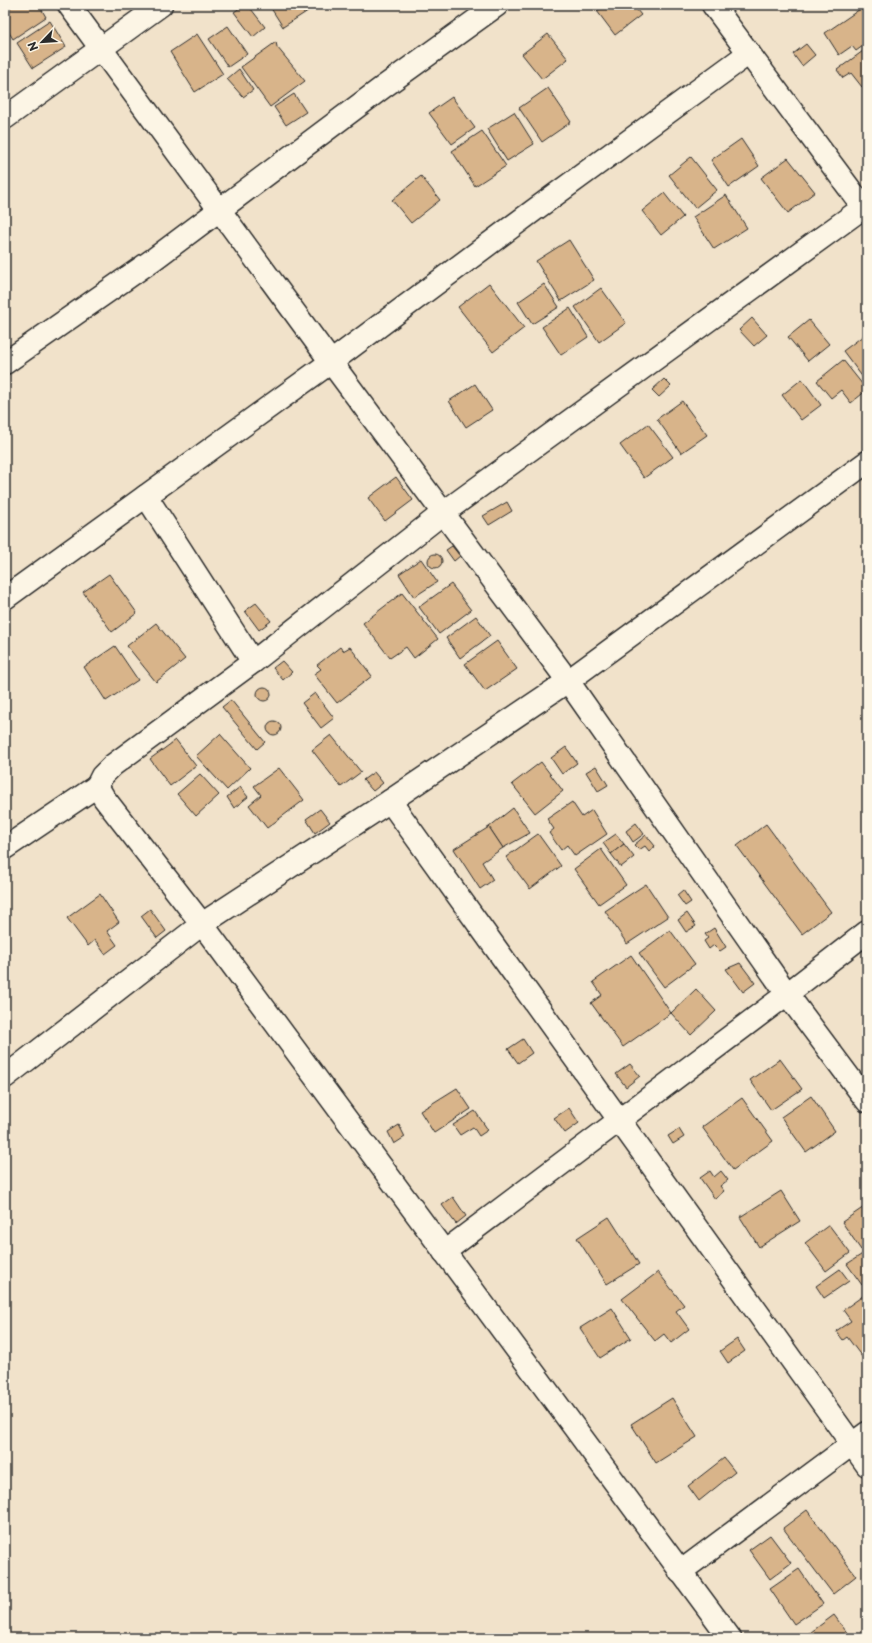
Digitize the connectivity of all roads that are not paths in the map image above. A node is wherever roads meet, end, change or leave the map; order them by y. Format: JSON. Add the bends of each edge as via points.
{"nodes":[{"id":1,"x":69,"y":5,"type":"edge"},
{"id":2,"x":161,"y":5,"type":"edge"},
{"id":3,"x":497,"y":5,"type":"edge"},
{"id":4,"x":713,"y":5,"type":"edge"},
{"id":5,"x":101,"y":49,"type":"junction"},
{"id":6,"x":749,"y":54,"type":"junction"},
{"id":7,"x":5,"y":118,"type":"edge"},
{"id":8,"x":865,"y":209,"type":"edge"},
{"id":9,"x":220,"y":211,"type":"junction"},
{"id":10,"x":331,"y":362,"type":"junction"},
{"id":11,"x":5,"y":363,"type":"edge"},
{"id":12,"x":867,"y":462,"type":"edge"},
{"id":13,"x":146,"y":496,"type":"junction"},
{"id":14,"x":443,"y":512,"type":"junction"},
{"id":15,"x":5,"y":598,"type":"edge"},
{"id":16,"x":254,"y":662,"type":"junction"},
{"id":17,"x":568,"y":681,"type":"junction"},
{"id":18,"x":97,"y":786,"type":"junction"},
{"id":19,"x":390,"y":801,"type":"junction"},
{"id":20,"x":5,"y":848,"type":"edge"},
{"id":21,"x":202,"y":924,"type":"junction"},
{"id":22,"x":867,"y":932,"type":"edge"},
{"id":23,"x":787,"y":994,"type":"junction"},
{"id":24,"x":5,"y":1077,"type":"edge"},
{"id":25,"x":867,"y":1101,"type":"edge"},
{"id":26,"x":619,"y":1120,"type":"junction"},
{"id":27,"x":444,"y":1252,"type":"junction"},
{"id":28,"x":859,"y":1439,"type":"edge"},
{"id":29,"x":867,"y":1466,"type":"edge"},
{"id":30,"x":680,"y":1572,"type":"junction"},
{"id":31,"x":730,"y":1638,"type":"edge"}],
"edges":[{"from":1,"to":5,"type":"street"},
{"from":2,"to":5,"type":"street"},
{"from":3,"to":9,"type":"street","via":[[382,88]]},
{"from":4,"to":6,"type":"street"},
{"from":5,"to":7,"type":"street"},
{"from":5,"to":9,"type":"street"},
{"from":6,"to":8,"type":"street"},
{"from":6,"to":10,"type":"street","via":[[539,206]]},
{"from":8,"to":14,"type":"street"},
{"from":9,"to":10,"type":"street"},
{"from":9,"to":11,"type":"street"},
{"from":10,"to":13,"type":"street"},
{"from":10,"to":14,"type":"street"},
{"from":12,"to":17,"type":"street"},
{"from":13,"to":15,"type":"street"},
{"from":13,"to":16,"type":"street"},
{"from":14,"to":16,"type":"street"},
{"from":14,"to":17,"type":"street"},
{"from":16,"to":18,"type":"street","via":[[113,765],[102,776]]},
{"from":17,"to":19,"type":"street"},
{"from":17,"to":23,"type":"street","via":[[618,756]]},
{"from":18,"to":20,"type":"street"},
{"from":18,"to":21,"type":"street"},
{"from":19,"to":21,"type":"street"},
{"from":19,"to":26,"type":"street"},
{"from":21,"to":24,"type":"street"},
{"from":21,"to":27,"type":"street"},
{"from":22,"to":23,"type":"street"},
{"from":23,"to":25,"type":"street"},
{"from":23,"to":26,"type":"street"},
{"from":26,"to":27,"type":"street"},
{"from":26,"to":28,"type":"street"},
{"from":27,"to":30,"type":"street"},
{"from":28,"to":29,"type":"street"},
{"from":28,"to":30,"type":"street"},
{"from":30,"to":31,"type":"street"}]}
